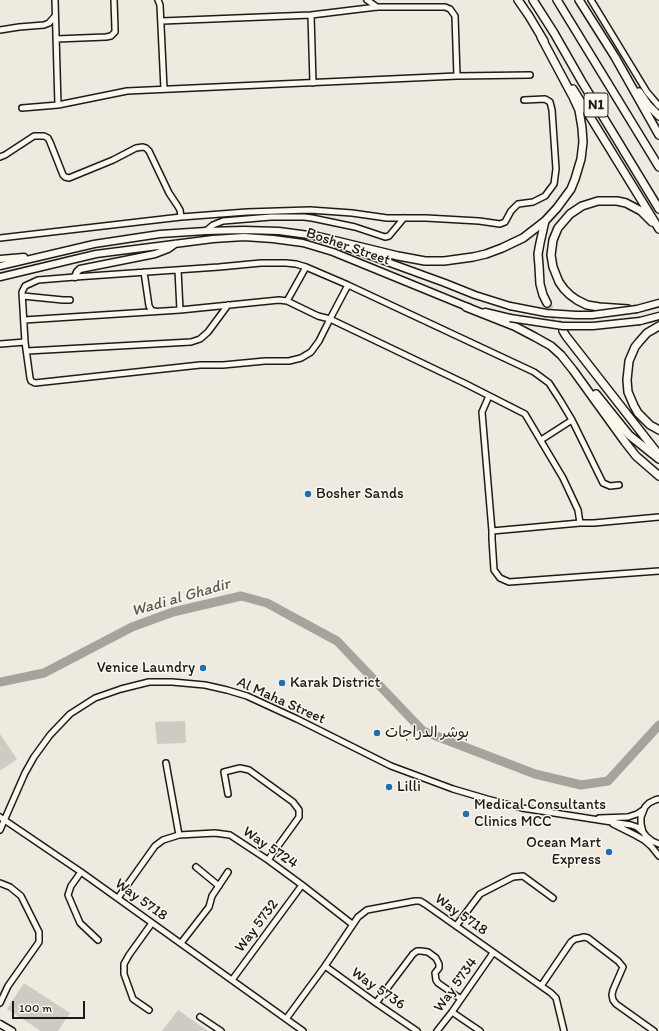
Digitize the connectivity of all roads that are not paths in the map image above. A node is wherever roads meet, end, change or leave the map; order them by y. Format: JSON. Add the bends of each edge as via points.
{"nodes":[{"id":1,"x":54,"y":0,"type":"edge"},
{"id":2,"x":114,"y":0,"type":"edge"},
{"id":3,"x":158,"y":0,"type":"edge"},
{"id":4,"x":367,"y":0,"type":"edge"},
{"id":5,"x":518,"y":0,"type":"edge"},
{"id":6,"x":533,"y":0,"type":"edge"},
{"id":7,"x":557,"y":0,"type":"edge"},
{"id":8,"x":579,"y":0,"type":"edge"},
{"id":9,"x":591,"y":0,"type":"edge"},
{"id":10,"x":377,"y":7,"type":"junction"},
{"id":11,"x":311,"y":15,"type":"junction"},
{"id":12,"x":55,"y":16,"type":"junction"},
{"id":13,"x":162,"y":22,"type":"junction"},
{"id":14,"x":0,"y":30,"type":"edge"},
{"id":15,"x":541,"y":37,"type":"junction"},
{"id":16,"x":56,"y":39,"type":"junction"},
{"id":17,"x":615,"y":57,"type":"junction"},
{"id":18,"x":530,"y":75,"type":"dead end"},
{"id":19,"x":457,"y":76,"type":"junction"},
{"id":20,"x":313,"y":83,"type":"junction"},
{"id":21,"x":164,"y":89,"type":"junction"},
{"id":22,"x":524,"y":100,"type":"dead end"},
{"id":23,"x":58,"y":105,"type":"junction"},
{"id":24,"x":659,"y":106,"type":"edge"},
{"id":25,"x":22,"y":108,"type":"dead end"},
{"id":26,"x":659,"y":116,"type":"edge"},
{"id":27,"x":659,"y":135,"type":"edge"},
{"id":28,"x":0,"y":157,"type":"edge"},
{"id":29,"x":659,"y":167,"type":"edge"},
{"id":30,"x":659,"y":209,"type":"edge"},
{"id":31,"x":181,"y":217,"type":"junction"},
{"id":32,"x":387,"y":218,"type":"junction"},
{"id":33,"x":404,"y":218,"type":"junction"},
{"id":34,"x":545,"y":221,"type":"junction"},
{"id":35,"x":659,"y":229,"type":"edge"},
{"id":36,"x":393,"y":230,"type":"junction"},
{"id":37,"x":206,"y":231,"type":"junction"},
{"id":38,"x":659,"y":232,"type":"edge"},
{"id":39,"x":316,"y":236,"type":"junction"},
{"id":40,"x":0,"y":238,"type":"edge"},
{"id":41,"x":176,"y":243,"type":"junction"},
{"id":42,"x":48,"y":255,"type":"junction"},
{"id":43,"x":2,"y":258,"type":"edge"},
{"id":44,"x":0,"y":266,"type":"edge"},
{"id":45,"x":306,"y":267,"type":"junction"},
{"id":46,"x":178,"y":270,"type":"junction"},
{"id":47,"x":144,"y":272,"type":"junction"},
{"id":48,"x":13,"y":275,"type":"junction"},
{"id":49,"x":0,"y":277,"type":"edge"},
{"id":50,"x":75,"y":277,"type":"junction"},
{"id":51,"x":0,"y":282,"type":"edge"},
{"id":52,"x":348,"y":285,"type":"junction"},
{"id":53,"x":23,"y":296,"type":"junction"},
{"id":54,"x":70,"y":300,"type":"dead end"},
{"id":55,"x":288,"y":301,"type":"junction"},
{"id":56,"x":547,"y":303,"type":"tunnel mouth"},
{"id":57,"x":659,"y":303,"type":"edge"},
{"id":58,"x":228,"y":305,"type":"junction"},
{"id":59,"x":466,"y":307,"type":"junction"},
{"id":60,"x":637,"y":309,"type":"junction"},
{"id":61,"x":180,"y":310,"type":"junction"},
{"id":62,"x":158,"y":312,"type":"junction"},
{"id":63,"x":659,"y":316,"type":"edge"},
{"id":64,"x":330,"y":319,"type":"junction"},
{"id":65,"x":24,"y":320,"type":"junction"},
{"id":66,"x":659,"y":326,"type":"edge"},
{"id":67,"x":563,"y":331,"type":"tunnel mouth"},
{"id":68,"x":534,"y":337,"type":"junction"},
{"id":69,"x":25,"y":342,"type":"junction"},
{"id":70,"x":0,"y":344,"type":"edge"},
{"id":71,"x":27,"y":351,"type":"junction"},
{"id":72,"x":489,"y":396,"type":"junction"},
{"id":73,"x":572,"y":420,"type":"junction"},
{"id":74,"x":659,"y":430,"type":"edge"},
{"id":75,"x":541,"y":440,"type":"junction"},
{"id":76,"x":659,"y":455,"type":"edge"},
{"id":77,"x":659,"y":459,"type":"edge"},
{"id":78,"x":659,"y":476,"type":"edge"},
{"id":79,"x":619,"y":485,"type":"dead end"},
{"id":80,"x":659,"y":517,"type":"edge"},
{"id":81,"x":580,"y":523,"type":"junction"},
{"id":82,"x":492,"y":531,"type":"junction"},
{"id":83,"x":659,"y":570,"type":"edge"},
{"id":84,"x":166,"y":763,"type":"dead end"},
{"id":85,"x":228,"y":794,"type":"dead end"},
{"id":86,"x":659,"y":799,"type":"edge"},
{"id":87,"x":643,"y":810,"type":"junction"},
{"id":88,"x":2,"y":818,"type":"edge"},
{"id":89,"x":588,"y":818,"type":"junction"},
{"id":90,"x":609,"y":822,"type":"junction"},
{"id":91,"x":0,"y":830,"type":"edge"},
{"id":92,"x":643,"y":832,"type":"junction"},
{"id":93,"x":179,"y":835,"type":"junction"},
{"id":94,"x":658,"y":844,"type":"edge"},
{"id":95,"x":659,"y":856,"type":"edge"},
{"id":96,"x":268,"y":860,"type":"junction"},
{"id":97,"x":196,"y":867,"type":"dead end"},
{"id":98,"x":81,"y":872,"type":"junction"},
{"id":99,"x":228,"y":872,"type":"dead end"},
{"id":100,"x":0,"y":883,"type":"edge"},
{"id":101,"x":302,"y":885,"type":"junction"},
{"id":102,"x":219,"y":886,"type":"junction"},
{"id":103,"x":118,"y":898,"type":"junction"},
{"id":104,"x":553,"y":898,"type":"dead end"},
{"id":105,"x":152,"y":923,"type":"junction"},
{"id":106,"x":352,"y":924,"type":"junction"},
{"id":107,"x":456,"y":926,"type":"junction"},
{"id":108,"x":98,"y":940,"type":"dead end"},
{"id":109,"x":181,"y":944,"type":"junction"},
{"id":110,"x":493,"y":953,"type":"junction"},
{"id":111,"x":324,"y":966,"type":"junction"},
{"id":112,"x":232,"y":980,"type":"junction"},
{"id":113,"x":541,"y":986,"type":"junction"},
{"id":114,"x":461,"y":999,"type":"junction"},
{"id":115,"x":0,"y":1003,"type":"edge"},
{"id":116,"x":376,"y":1003,"type":"junction"},
{"id":117,"x":149,"y":1010,"type":"dead end"},
{"id":118,"x":452,"y":1012,"type":"junction"},
{"id":119,"x":200,"y":1017,"type":"dead end"},
{"id":120,"x":286,"y":1019,"type":"junction"},
{"id":121,"x":0,"y":1024,"type":"edge"},
{"id":122,"x":12,"y":1031,"type":"edge"},
{"id":123,"x":221,"y":1031,"type":"edge"},
{"id":124,"x":303,"y":1031,"type":"edge"},
{"id":125,"x":417,"y":1031,"type":"edge"},
{"id":126,"x":437,"y":1031,"type":"edge"},
{"id":127,"x":480,"y":1031,"type":"edge"},
{"id":128,"x":564,"y":1031,"type":"edge"},
{"id":129,"x":654,"y":1031,"type":"edge"}],
"edges":[{"from":1,"to":12,"type":"street"},
{"from":2,"to":16,"type":"street","via":[[115,32],[111,36]]},
{"from":3,"to":13,"type":"street"},
{"from":4,"to":10,"type":"street"},
{"from":5,"to":15,"type":"highway"},
{"from":6,"to":30,"type":"highway","number":"N1"},
{"from":7,"to":29,"type":"highway","number":"N1"},
{"from":8,"to":17,"type":"highway"},
{"from":9,"to":24,"type":"street","via":[[647,92]]},
{"from":10,"to":11,"type":"street"},
{"from":10,"to":19,"type":"street","via":[[450,9],[455,16]]},
{"from":11,"to":13,"type":"street"},
{"from":11,"to":20,"type":"street"},
{"from":12,"to":14,"type":"street","via":[[44,25]]},
{"from":12,"to":16,"type":"street"},
{"from":13,"to":21,"type":"street"},
{"from":15,"to":34,"type":"highway","via":[[579,110],[583,142],[576,179]]},
{"from":15,"to":35,"type":"highway"},
{"from":16,"to":23,"type":"street"},
{"from":17,"to":26,"type":"highway","via":[[648,105]]},
{"from":17,"to":27,"type":"highway"},
{"from":18,"to":19,"type":"street"},
{"from":19,"to":20,"type":"street"},
{"from":20,"to":21,"type":"street"},
{"from":21,"to":23,"type":"street","via":[[127,91]]},
{"from":22,"to":33,"type":"street","via":[[545,99],[550,102],[552,110],[556,169],[554,184],[545,196],[533,202],[518,204],[505,222],[500,224]]},
{"from":23,"to":25,"type":"street"},
{"from":28,"to":31,"type":"street","via":[[34,136],[44,136],[50,142],[63,175],[69,178],[143,147],[149,151],[180,210]]},
{"from":31,"to":32,"type":"street","via":[[310,210]]},
{"from":31,"to":40,"type":"street"},
{"from":32,"to":33,"type":"street"},
{"from":32,"to":36,"type":"street"},
{"from":33,"to":36,"type":"street"},
{"from":34,"to":39,"type":"highway","via":[[523,238],[502,248],[473,257],[444,261],[425,261],[398,256]]},
{"from":34,"to":56,"type":"highway","via":[[539,248],[539,266],[540,284]]},
{"from":36,"to":37,"type":"street","via":[[385,237],[355,227],[312,218],[271,217],[223,221]]},
{"from":37,"to":39,"type":"main road","name":"Bosher Street","via":[[279,231]]},
{"from":37,"to":42,"type":"main road","name":"Bosher Street","via":[[160,234],[94,244]]},
{"from":38,"to":60,"type":"highway","via":[[641,211],[632,206],[617,201],[598,201],[582,206],[570,214],[558,228],[553,240],[553,267],[559,282],[570,295],[587,305],[599,308]]},
{"from":39,"to":60,"type":"main road","name":"Bosher Street","bridge":true,"via":[[510,306],[546,313],[576,315]]},
{"from":41,"to":48,"type":"main road","name":"Bosher Street","via":[[96,254]]},
{"from":41,"to":50,"type":"main road","via":[[156,254],[80,269]]},
{"from":41,"to":59,"type":"main road","name":"Bosher Street","via":[[244,237],[303,243],[368,265]]},
{"from":42,"to":43,"type":"main road"},
{"from":42,"to":44,"type":"main road","name":"Bosher Street"},
{"from":45,"to":46,"type":"street","via":[[286,263],[261,263]]},
{"from":45,"to":52,"type":"street"},
{"from":45,"to":55,"type":"street"},
{"from":46,"to":47,"type":"street"},
{"from":46,"to":61,"type":"street"},
{"from":47,"to":50,"type":"street"},
{"from":47,"to":62,"type":"street","via":[[149,306],[152,311]]},
{"from":48,"to":49,"type":"main road","name":"Bosher Street"},
{"from":48,"to":51,"type":"main road"},
{"from":50,"to":53,"type":"street","via":[[38,280],[25,286]]},
{"from":52,"to":64,"type":"street"},
{"from":52,"to":73,"type":"street","via":[[534,372],[549,383]]},
{"from":53,"to":54,"type":"street"},
{"from":53,"to":65,"type":"street"},
{"from":55,"to":58,"type":"street"},
{"from":55,"to":64,"type":"street"},
{"from":57,"to":60,"type":"main road","name":"Bosher Street"},
{"from":58,"to":61,"type":"street"},
{"from":58,"to":71,"type":"street","via":[[208,332],[200,339],[190,342]]},
{"from":59,"to":63,"type":"main road","name":"Bosher Street","bridge":true,"via":[[510,318],[563,326],[593,326],[640,321]]},
{"from":59,"to":68,"type":"highway"},
{"from":61,"to":62,"type":"street"},
{"from":62,"to":65,"type":"street"},
{"from":64,"to":71,"type":"street","via":[[311,352],[289,361],[200,365],[35,383],[30,378]]},
{"from":64,"to":72,"type":"street"},
{"from":65,"to":69,"type":"street"},
{"from":66,"to":74,"type":"highway","via":[[635,347],[629,361],[627,380],[628,392],[638,413]]},
{"from":67,"to":76,"type":"highway"},
{"from":68,"to":77,"type":"highway","via":[[542,338],[563,353],[629,435]]},
{"from":68,"to":78,"type":"highway","via":[[565,359],[636,456]]},
{"from":69,"to":70,"type":"street"},
{"from":69,"to":71,"type":"street"},
{"from":72,"to":75,"type":"street","via":[[525,414]]},
{"from":72,"to":82,"type":"street","via":[[482,412]]},
{"from":73,"to":75,"type":"street"},
{"from":73,"to":79,"type":"street","via":[[603,483],[610,486]]},
{"from":75,"to":81,"type":"street","via":[[563,478],[578,510]]},
{"from":80,"to":81,"type":"street","via":[[594,524]]},
{"from":81,"to":82,"type":"street"},
{"from":82,"to":83,"type":"street","via":[[494,570],[500,578],[509,582]]},
{"from":84,"to":93,"type":"street"},
{"from":85,"to":96,"type":"street","via":[[224,772],[240,768],[249,770],[293,802],[299,810],[299,817]]},
{"from":86,"to":87,"type":"street","name":"Al Maha Street","via":[[649,803]]},
{"from":87,"to":89,"type":"street","name":"Al Maha Street","via":[[628,817]]},
{"from":87,"to":92,"type":"street"},
{"from":88,"to":89,"type":"street","name":"Al Maha Street","via":[[34,758],[50,735],[70,714],[95,698],[135,685],[184,682],[247,696],[391,766],[453,789],[522,808]]},
{"from":88,"to":91,"type":"street","name":"Al Maha Street"},
{"from":88,"to":98,"type":"street","name":"Way 5718"},
{"from":89,"to":90,"type":"street","name":"Al Maha Street"},
{"from":90,"to":92,"type":"street","name":"Al Maha Street","via":[[631,825]]},
{"from":90,"to":95,"type":"street","via":[[644,840]]},
{"from":92,"to":94,"type":"street","name":"Al Maha Street"},
{"from":93,"to":96,"type":"street","name":"Way 5724","via":[[230,835]]},
{"from":93,"to":103,"type":"street","name":"Way 5724","via":[[163,840],[155,846]]},
{"from":96,"to":101,"type":"street","name":"Way 5724"},
{"from":97,"to":102,"type":"street"},
{"from":98,"to":103,"type":"street","name":"Way 5718"},
{"from":98,"to":108,"type":"street","via":[[70,886],[68,894],[80,923]]},
{"from":99,"to":102,"type":"street"},
{"from":100,"to":115,"type":"street","via":[[21,896],[39,932],[39,942],[8,986]]},
{"from":101,"to":106,"type":"street","name":"Way 5724"},
{"from":101,"to":112,"type":"street","name":"Way 5732"},
{"from":102,"to":109,"type":"street","via":[[212,896],[209,907]]},
{"from":103,"to":105,"type":"street","name":"Way 5718"},
{"from":104,"to":107,"type":"street","via":[[524,876],[513,877],[480,894]]},
{"from":105,"to":109,"type":"street","name":"Way 5718"},
{"from":105,"to":117,"type":"street","via":[[124,964],[124,974],[133,999]]},
{"from":106,"to":107,"type":"street","name":"Way 5718","via":[[367,910],[420,901]]},
{"from":106,"to":111,"type":"street","name":"Way 5718"},
{"from":107,"to":110,"type":"street","name":"Way 5718"},
{"from":109,"to":112,"type":"street","name":"Way 5718"},
{"from":110,"to":113,"type":"street","name":"Way 5718"},
{"from":110,"to":114,"type":"street","name":"Way 5734"},
{"from":111,"to":116,"type":"street","name":"Way 5736"},
{"from":111,"to":120,"type":"street","name":"Way 5718"},
{"from":112,"to":120,"type":"street","name":"Way 5718"},
{"from":113,"to":128,"type":"street","name":"Way 5718","via":[[556,998]]},
{"from":113,"to":129,"type":"street","via":[[571,942],[588,938],[618,961],[623,968],[613,990],[612,1000]]},
{"from":114,"to":116,"type":"street","via":[[436,980],[435,973],[439,968],[436,958],[428,952],[417,951]]},
{"from":114,"to":118,"type":"street","name":"Way 5734"},
{"from":116,"to":125,"type":"street","name":"Way 5736"},
{"from":118,"to":126,"type":"street","name":"Way 5734"},
{"from":118,"to":127,"type":"street"},
{"from":119,"to":123,"type":"street"},
{"from":120,"to":124,"type":"street","name":"Way 5718"},
{"from":121,"to":122,"type":"main road"}]}
